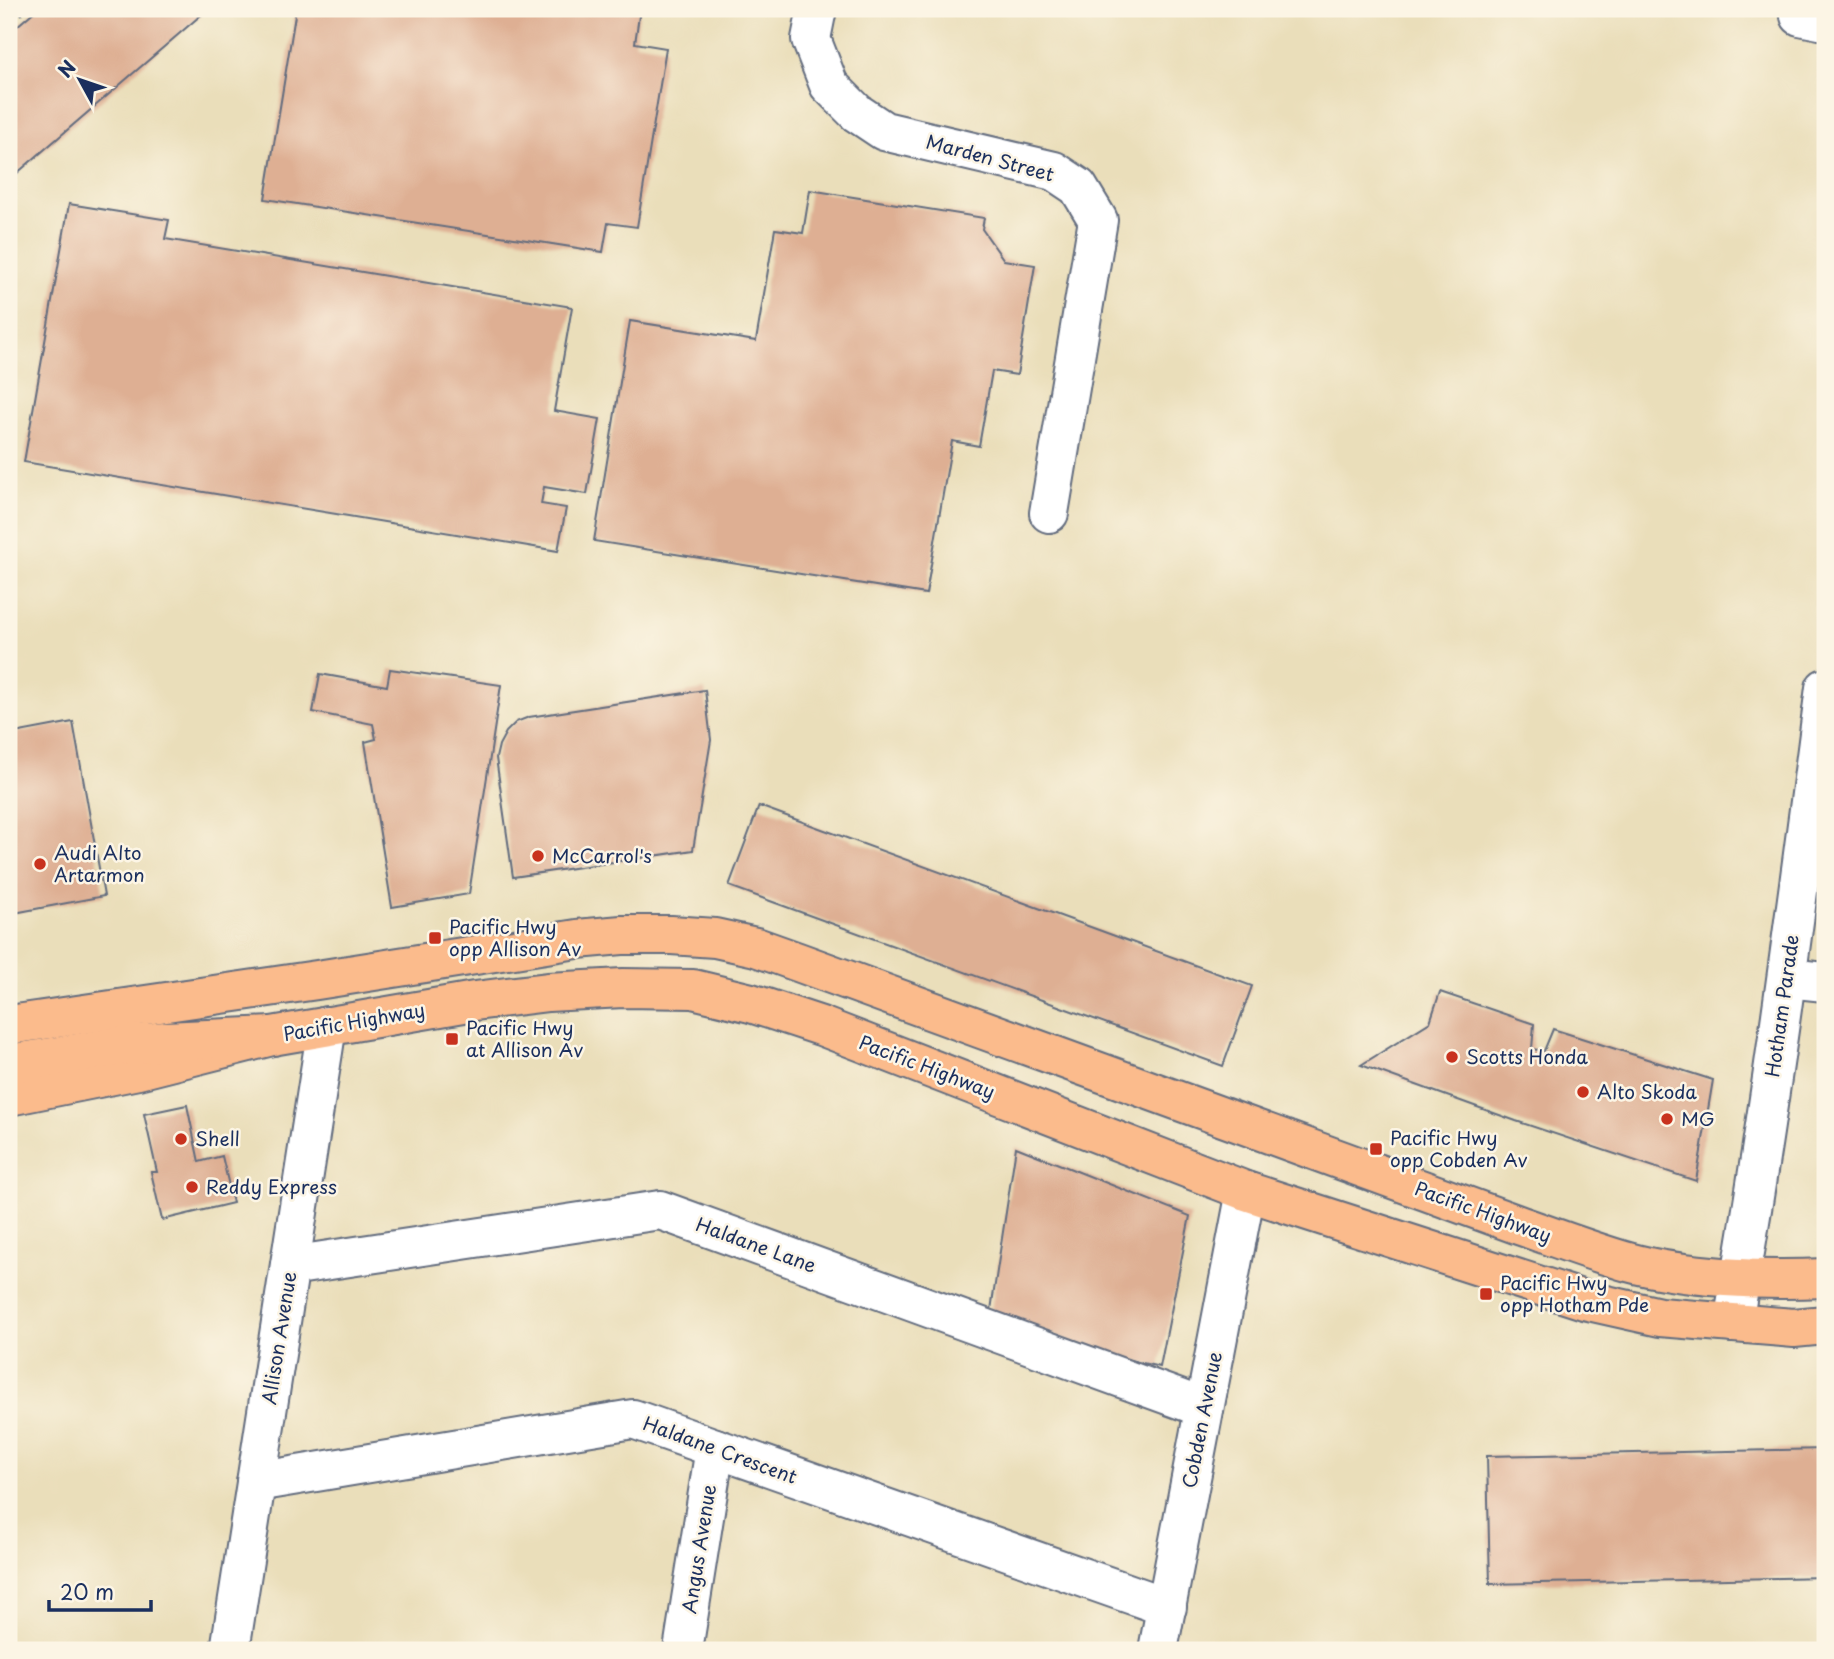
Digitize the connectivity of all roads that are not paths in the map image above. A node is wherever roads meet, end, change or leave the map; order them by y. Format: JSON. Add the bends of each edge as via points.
{"nodes":[{"id":1,"x":817,"y":9,"type":"edge"},
{"id":2,"x":1049,"y":513,"type":"dead end"},
{"id":3,"x":1825,"y":688,"type":"edge"},
{"id":4,"x":1787,"y":978,"type":"junction"},
{"id":5,"x":1825,"y":982,"type":"edge"},
{"id":6,"x":9,"y":1025,"type":"edge"},
{"id":7,"x":327,"y":1026,"type":"junction"},
{"id":8,"x":272,"y":1036,"type":"junction"},
{"id":9,"x":9,"y":1064,"type":"edge"},
{"id":10,"x":9,"y":1096,"type":"edge"},
{"id":11,"x":1247,"y":1191,"type":"junction"},
{"id":12,"x":290,"y":1266,"type":"junction"},
{"id":13,"x":1741,"y":1277,"type":"junction"},
{"id":14,"x":1825,"y":1278,"type":"edge"},
{"id":15,"x":1733,"y":1323,"type":"junction"},
{"id":16,"x":1825,"y":1325,"type":"edge"},
{"id":17,"x":1204,"y":1408,"type":"junction"},
{"id":18,"x":715,"y":1448,"type":"junction"},
{"id":19,"x":256,"y":1482,"type":"junction"},
{"id":20,"x":1167,"y":1607,"type":"junction"},
{"id":21,"x":230,"y":1650,"type":"edge"},
{"id":22,"x":683,"y":1650,"type":"edge"},
{"id":23,"x":1158,"y":1650,"type":"edge"}],
"edges":[{"from":1,"to":2,"type":"street","name":"Marden Street","via":[[811,39],[829,85],[858,113],[884,131],[1054,171],[1078,187],[1098,220]]},
{"from":3,"to":4,"type":"street","name":"Hotham Parade"},
{"from":4,"to":5,"type":"street"},
{"from":4,"to":13,"type":"street","name":"Hotham Parade"},
{"from":6,"to":13,"type":"main road","name":"Pacific Highway","via":[[577,939],[671,934],[715,938],[757,947],[1541,1233],[1629,1262],[1683,1273]]},
{"from":7,"to":8,"type":"main road","name":"Pacific Highway"},
{"from":7,"to":11,"type":"main road","name":"Pacific Highway","via":[[548,992],[693,989],[821,1026]]},
{"from":7,"to":12,"type":"street","name":"Allison Avenue"},
{"from":8,"to":9,"type":"main road","via":[[127,1045]]},
{"from":8,"to":10,"type":"main road","name":"Pacific Highway"},
{"from":11,"to":15,"type":"main road","name":"Pacific Highway","via":[[1584,1300],[1660,1317]]},
{"from":11,"to":17,"type":"street","name":"Cobden Avenue"},
{"from":12,"to":17,"type":"street","name":"Haldane Lane","via":[[660,1210]]},
{"from":12,"to":19,"type":"street","name":"Allison Avenue"},
{"from":13,"to":14,"type":"main road","name":"Pacific Highway"},
{"from":13,"to":15,"type":"street","name":"Hotham Parade"},
{"from":15,"to":16,"type":"main road","name":"Pacific Highway","via":[[1794,1328]]},
{"from":17,"to":20,"type":"street","name":"Cobden Avenue"},
{"from":18,"to":19,"type":"street","name":"Haldane Crescent","via":[[633,1419]]},
{"from":18,"to":20,"type":"street","name":"Haldane Crescent"},
{"from":18,"to":22,"type":"street","name":"Angus Avenue"},
{"from":19,"to":21,"type":"street","name":"Allison Avenue"},
{"from":20,"to":23,"type":"street","name":"Cobden Avenue"}]}
